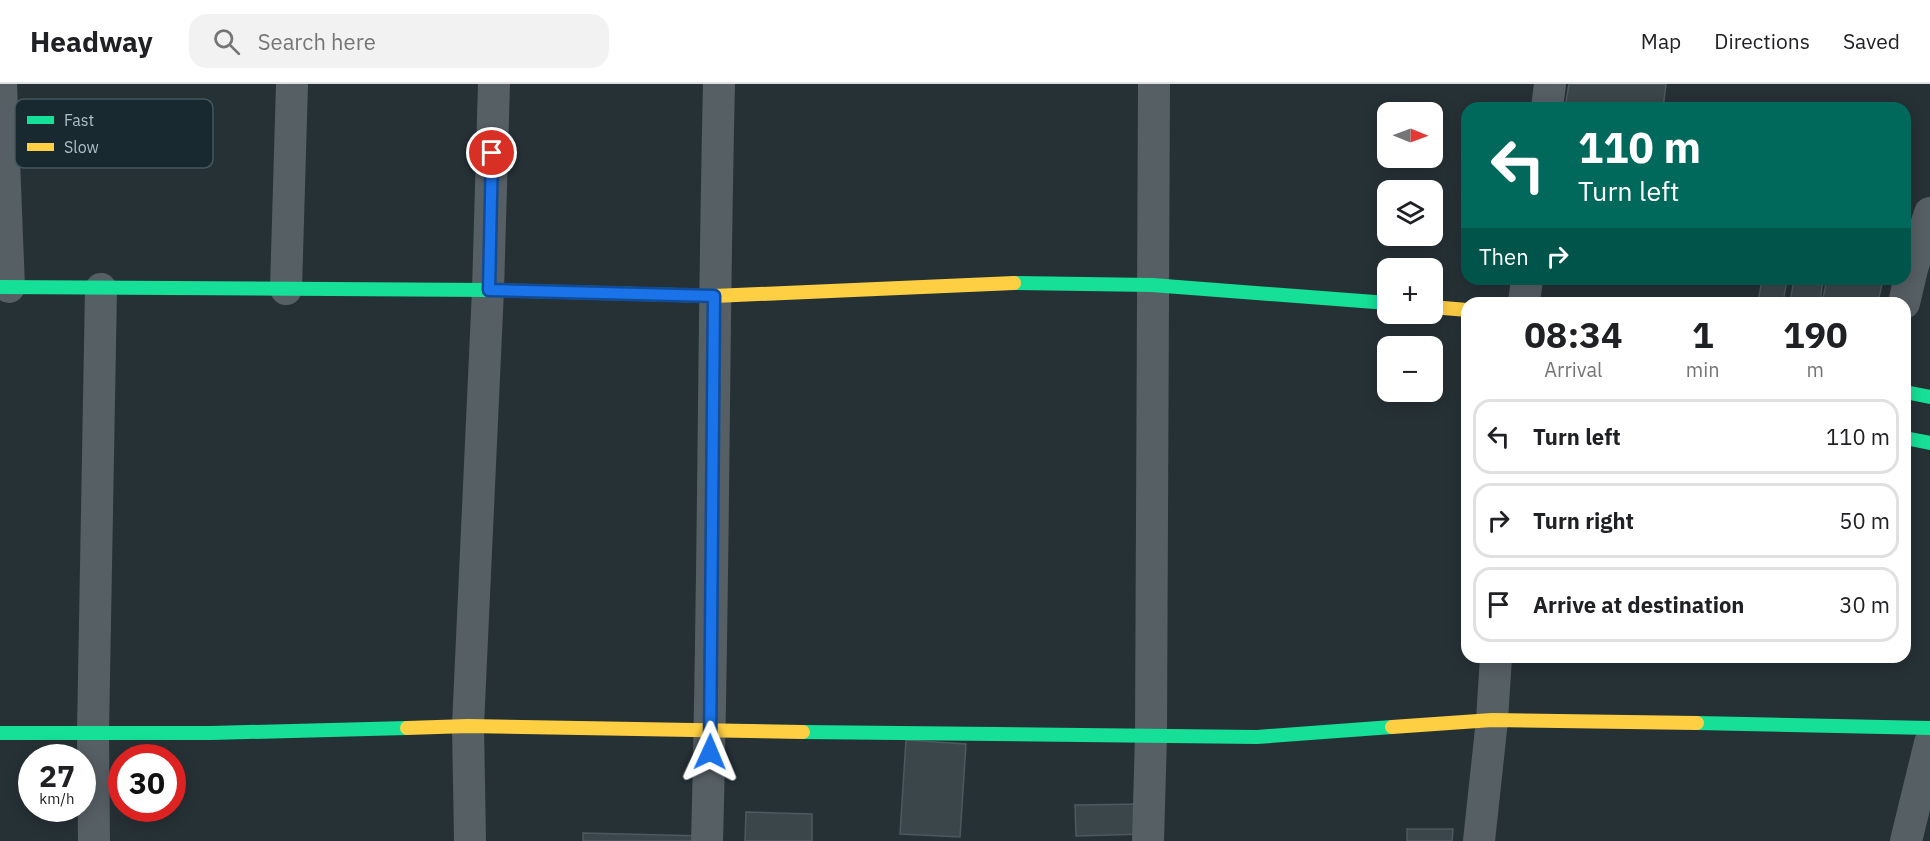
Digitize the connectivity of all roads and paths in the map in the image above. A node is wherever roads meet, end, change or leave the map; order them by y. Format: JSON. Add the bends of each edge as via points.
{"nodes":[{"id":1,"x":1,"y":84,"type":"edge"},
{"id":2,"x":292,"y":84,"type":"edge"},
{"id":3,"x":494,"y":84,"type":"edge"},
{"id":4,"x":719,"y":84,"type":"edge"},
{"id":5,"x":1154,"y":84,"type":"edge"},
{"id":6,"x":1550,"y":84,"type":"edge"},
{"id":7,"x":1548,"y":102,"type":"edge"},
{"id":8,"x":1930,"y":213,"type":"edge"},
{"id":9,"x":1911,"y":274,"type":"edge"},
{"id":10,"x":1152,"y":285,"type":"junction"},
{"id":11,"x":4,"y":287,"type":"edge"},
{"id":12,"x":101,"y":289,"type":"junction"},
{"id":13,"x":286,"y":289,"type":"junction"},
{"id":14,"x":489,"y":290,"type":"junction"},
{"id":15,"x":714,"y":296,"type":"junction"},
{"id":16,"x":1377,"y":302,"type":"edge"},
{"id":17,"x":1443,"y":308,"type":"edge"},
{"id":18,"x":1461,"y":309,"type":"edge"},
{"id":19,"x":1911,"y":393,"type":"edge"},
{"id":20,"x":1930,"y":398,"type":"edge"},
{"id":21,"x":1911,"y":439,"type":"edge"},
{"id":22,"x":1930,"y":443,"type":"edge"},
{"id":23,"x":1496,"y":663,"type":"edge"},
{"id":24,"x":1492,"y":720,"type":"junction"},
{"id":25,"x":468,"y":726,"type":"junction"},
{"id":26,"x":1930,"y":728,"type":"edge"},
{"id":27,"x":710,"y":730,"type":"junction"},
{"id":28,"x":0,"y":733,"type":"edge"},
{"id":29,"x":93,"y":733,"type":"junction"},
{"id":30,"x":1151,"y":736,"type":"junction"},
{"id":31,"x":1930,"y":743,"type":"edge"},
{"id":32,"x":93,"y":841,"type":"edge"},
{"id":33,"x":470,"y":841,"type":"edge"},
{"id":34,"x":707,"y":841,"type":"edge"},
{"id":35,"x":1148,"y":841,"type":"edge"},
{"id":36,"x":1479,"y":841,"type":"edge"},
{"id":37,"x":1906,"y":841,"type":"edge"}],
"edges":[{"from":1,"to":11,"type":"street"},
{"from":2,"to":13,"type":"street"},
{"from":3,"to":14,"type":"street"},
{"from":4,"to":15,"type":"street"},
{"from":5,"to":10,"type":"street"},
{"from":6,"to":7,"type":"street"},
{"from":8,"to":9,"type":"street"},
{"from":10,"to":15,"type":"main road","via":[[990,283]]},
{"from":10,"to":16,"type":"main road"},
{"from":10,"to":30,"type":"street"},
{"from":11,"to":12,"type":"main road"},
{"from":12,"to":13,"type":"main road"},
{"from":12,"to":29,"type":"street"},
{"from":13,"to":14,"type":"main road"},
{"from":14,"to":15,"type":"main road"},
{"from":14,"to":25,"type":"street"},
{"from":15,"to":27,"type":"street"},
{"from":17,"to":18,"type":"main road"},
{"from":19,"to":20,"type":"main road"},
{"from":21,"to":22,"type":"main road"},
{"from":23,"to":24,"type":"street"},
{"from":24,"to":26,"type":"main road"},
{"from":24,"to":30,"type":"main road","via":[[1257,737]]},
{"from":24,"to":36,"type":"street"},
{"from":25,"to":27,"type":"main road"},
{"from":25,"to":29,"type":"main road"},
{"from":25,"to":33,"type":"street"},
{"from":27,"to":30,"type":"main road"},
{"from":27,"to":34,"type":"street"},
{"from":28,"to":29,"type":"main road"},
{"from":29,"to":32,"type":"street"},
{"from":30,"to":35,"type":"street"},
{"from":31,"to":37,"type":"street"}]}
